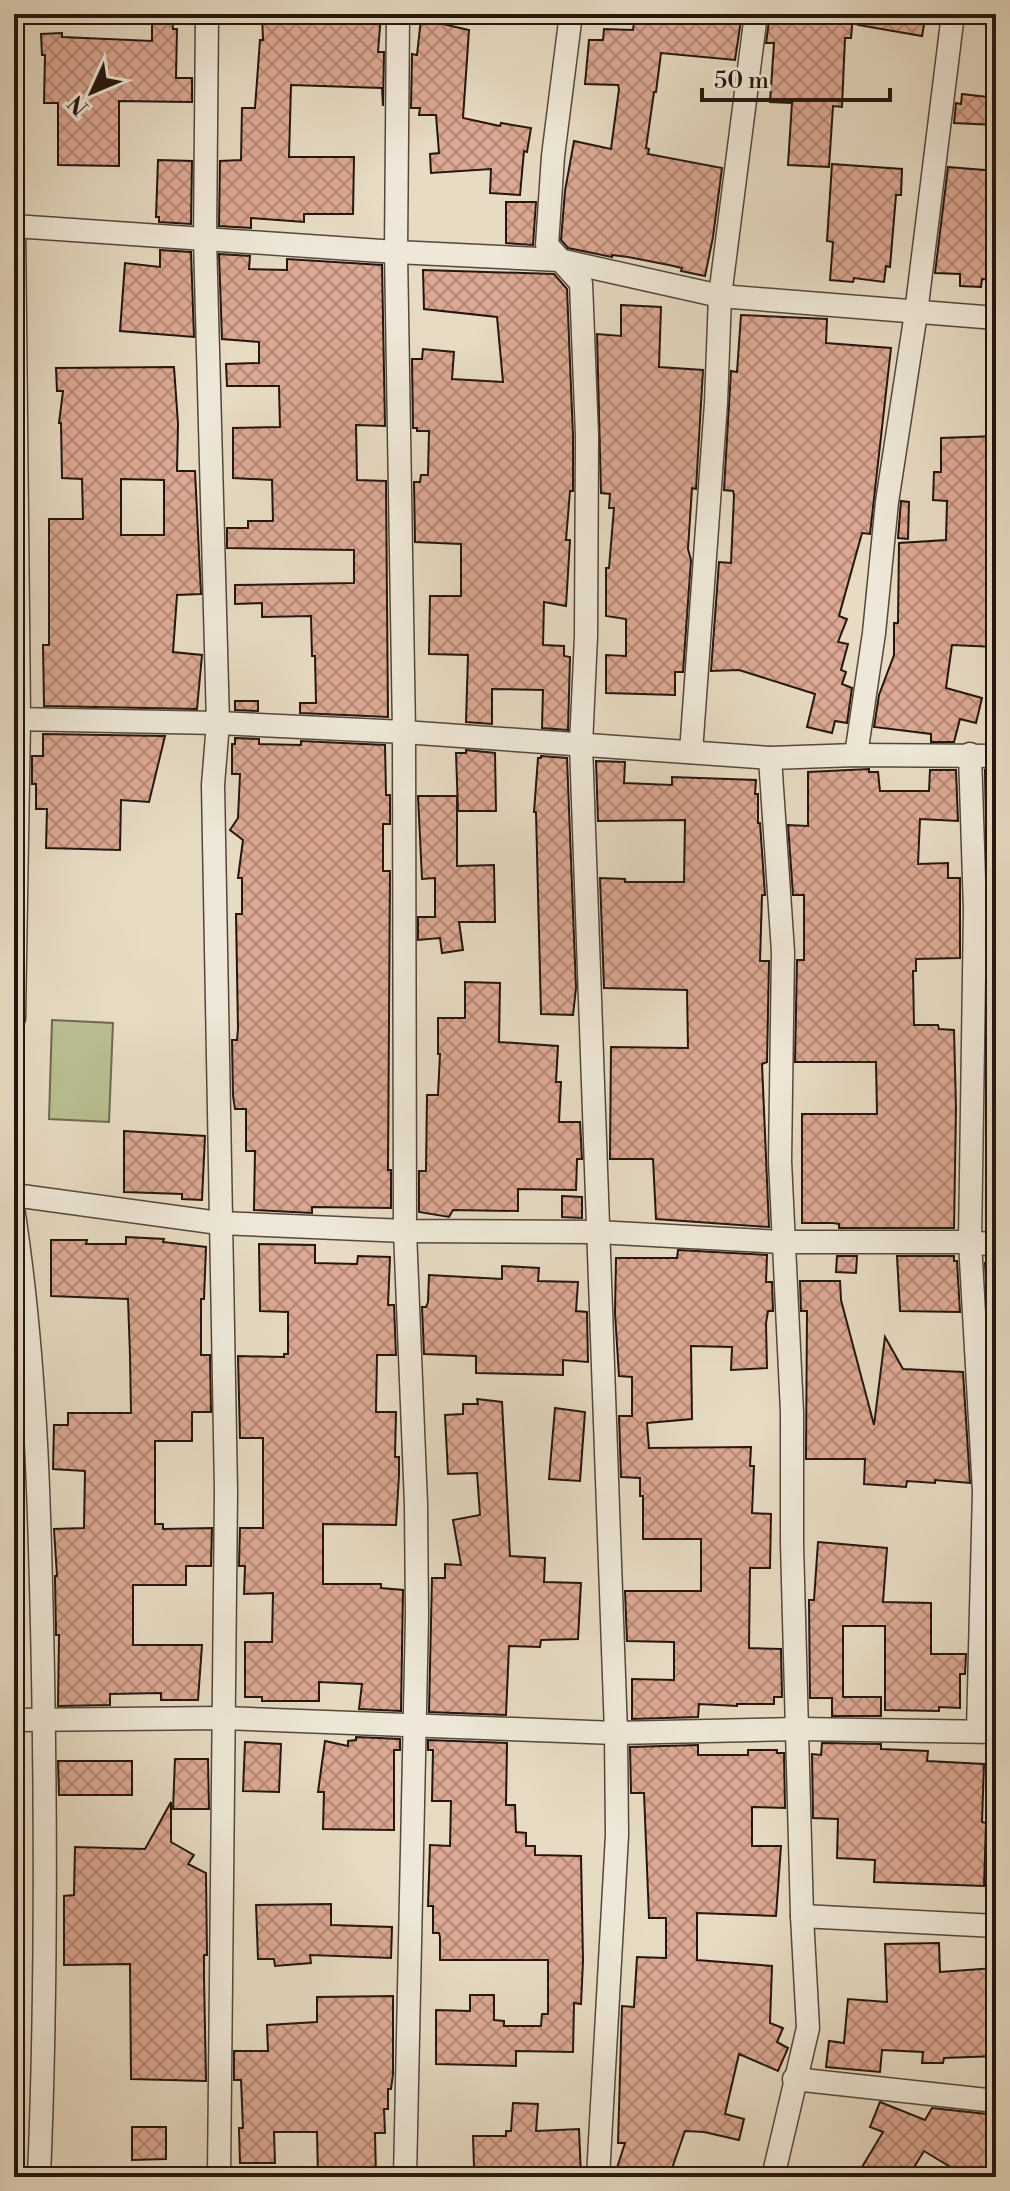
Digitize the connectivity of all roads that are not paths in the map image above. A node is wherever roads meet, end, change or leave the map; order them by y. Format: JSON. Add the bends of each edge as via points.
{"nodes":[{"id":1,"x":207,"y":14,"type":"edge"},
{"id":2,"x":398,"y":14,"type":"edge"},
{"id":3,"x":571,"y":14,"type":"edge"},
{"id":4,"x":756,"y":14,"type":"edge"},
{"id":5,"x":953,"y":14,"type":"edge"},
{"id":6,"x":14,"y":220,"type":"edge"},
{"id":7,"x":14,"y":226,"type":"edge"},
{"id":8,"x":205,"y":239,"type":"junction"},
{"id":9,"x":396,"y":252,"type":"junction"},
{"id":10,"x":559,"y":260,"type":"junction"},
{"id":11,"x":720,"y":296,"type":"junction"},
{"id":12,"x":916,"y":313,"type":"junction"},
{"id":13,"x":996,"y":318,"type":"edge"},
{"id":14,"x":16,"y":719,"type":"edge"},
{"id":15,"x":218,"y":723,"type":"junction"},
{"id":16,"x":404,"y":732,"type":"junction"},
{"id":17,"x":581,"y":745,"type":"junction"},
{"id":18,"x":691,"y":752,"type":"junction"},
{"id":19,"x":970,"y":754,"type":"junction"},
{"id":20,"x":856,"y":755,"type":"junction"},
{"id":21,"x":996,"y":756,"type":"edge"},
{"id":22,"x":770,"y":758,"type":"junction"},
{"id":23,"x":14,"y":1018,"type":"edge"},
{"id":24,"x":14,"y":1195,"type":"edge"},
{"id":25,"x":14,"y":1214,"type":"edge"},
{"id":26,"x":219,"y":1223,"type":"junction"},
{"id":27,"x":405,"y":1231,"type":"junction"},
{"id":28,"x":597,"y":1232,"type":"junction"},
{"id":29,"x":782,"y":1242,"type":"junction"},
{"id":30,"x":970,"y":1242,"type":"junction"},
{"id":31,"x":996,"y":1245,"type":"edge"},
{"id":32,"x":987,"y":1359,"type":"edge"},
{"id":33,"x":990,"y":1541,"type":"edge"},
{"id":34,"x":223,"y":1718,"type":"junction"},
{"id":35,"x":14,"y":1720,"type":"edge"},
{"id":36,"x":43,"y":1721,"type":"junction"},
{"id":37,"x":416,"y":1725,"type":"junction"},
{"id":38,"x":798,"y":1729,"type":"junction"},
{"id":39,"x":987,"y":1732,"type":"edge"},
{"id":40,"x":616,"y":1733,"type":"junction"},
{"id":41,"x":802,"y":1916,"type":"junction"},
{"id":42,"x":996,"y":1926,"type":"edge"},
{"id":43,"x":794,"y":2079,"type":"junction"},
{"id":44,"x":996,"y":2101,"type":"edge"},
{"id":45,"x":39,"y":2177,"type":"edge"},
{"id":46,"x":219,"y":2177,"type":"edge"},
{"id":47,"x":405,"y":2177,"type":"edge"},
{"id":48,"x":598,"y":2177,"type":"edge"},
{"id":49,"x":773,"y":2177,"type":"edge"}],
"edges":[{"from":1,"to":8,"type":"street"},
{"from":2,"to":9,"type":"street"},
{"from":3,"to":10,"type":"street","via":[[547,245]]},
{"from":4,"to":11,"type":"street"},
{"from":5,"to":12,"type":"street"},
{"from":6,"to":7,"type":"street"},
{"from":7,"to":8,"type":"street"},
{"from":7,"to":14,"type":"street"},
{"from":8,"to":9,"type":"street"},
{"from":8,"to":15,"type":"street"},
{"from":9,"to":10,"type":"street"},
{"from":9,"to":16,"type":"street"},
{"from":10,"to":11,"type":"street"},
{"from":10,"to":17,"type":"street","via":[[581,283],[584,323],[586,636]]},
{"from":11,"to":12,"type":"street"},
{"from":11,"to":18,"type":"street"},
{"from":12,"to":13,"type":"street"},
{"from":12,"to":20,"type":"street"},
{"from":14,"to":15,"type":"street"},
{"from":14,"to":23,"type":"street"},
{"from":15,"to":16,"type":"street"},
{"from":15,"to":26,"type":"street","via":[[213,785]]},
{"from":16,"to":17,"type":"street"},
{"from":16,"to":27,"type":"street"},
{"from":17,"to":18,"type":"street"},
{"from":17,"to":28,"type":"street"},
{"from":18,"to":22,"type":"street"},
{"from":19,"to":20,"type":"street"},
{"from":19,"to":21,"type":"street"},
{"from":19,"to":30,"type":"street","via":[[975,910]]},
{"from":20,"to":22,"type":"street"},
{"from":22,"to":29,"type":"street","via":[[783,952]]},
{"from":24,"to":26,"type":"street"},
{"from":25,"to":36,"type":"street","via":[[27,1302],[39,1490]]},
{"from":26,"to":27,"type":"street"},
{"from":26,"to":34,"type":"street","via":[[225,1447]]},
{"from":27,"to":28,"type":"street"},
{"from":27,"to":37,"type":"street","via":[[416,1504]]},
{"from":28,"to":29,"type":"street"},
{"from":28,"to":40,"type":"street"},
{"from":29,"to":30,"type":"street"},
{"from":29,"to":38,"type":"street","via":[[792,1412]]},
{"from":30,"to":31,"type":"street"},
{"from":30,"to":32,"type":"street"},
{"from":32,"to":33,"type":"street"},
{"from":33,"to":39,"type":"street"},
{"from":34,"to":36,"type":"street"},
{"from":34,"to":37,"type":"street"},
{"from":34,"to":46,"type":"street"},
{"from":35,"to":36,"type":"street"},
{"from":36,"to":45,"type":"street","via":[[46,2025]]},
{"from":37,"to":40,"type":"street"},
{"from":37,"to":47,"type":"street"},
{"from":38,"to":39,"type":"street"},
{"from":38,"to":40,"type":"street"},
{"from":38,"to":41,"type":"street"},
{"from":40,"to":48,"type":"street","via":[[617,1835]]},
{"from":41,"to":42,"type":"street"},
{"from":41,"to":43,"type":"street","via":[[808,2028]]},
{"from":43,"to":44,"type":"street"},
{"from":43,"to":49,"type":"street"}]}
